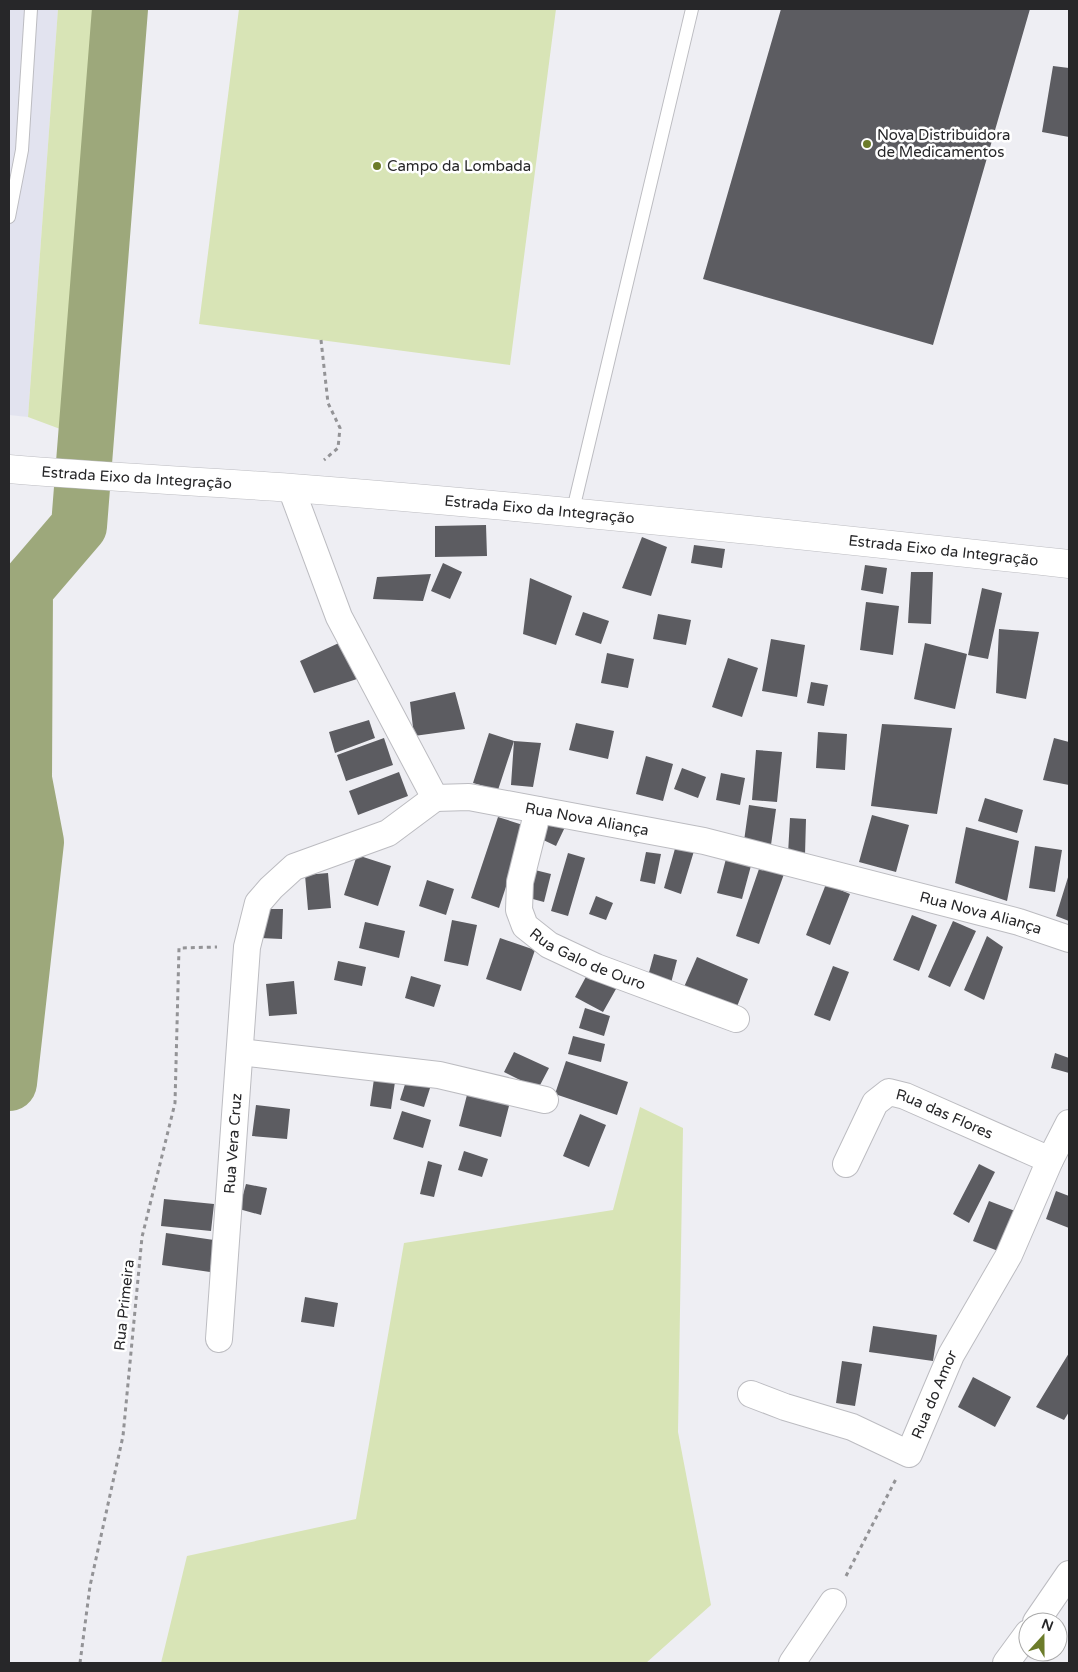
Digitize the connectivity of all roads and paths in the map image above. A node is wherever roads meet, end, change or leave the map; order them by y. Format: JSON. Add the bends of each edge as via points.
{"nodes":[{"id":1,"x":31,"y":9,"type":"edge"},
{"id":2,"x":692,"y":9,"type":"edge"},
{"id":3,"x":9,"y":217,"type":"edge"},
{"id":4,"x":321,"y":340,"type":"dead end"},
{"id":5,"x":9,"y":469,"type":"edge"},
{"id":6,"x":291,"y":488,"type":"junction"},
{"id":7,"x":572,"y":514,"type":"junction"},
{"id":8,"x":1069,"y":564,"type":"edge"},
{"id":9,"x":436,"y":798,"type":"junction"},
{"id":10,"x":538,"y":810,"type":"junction"},
{"id":11,"x":1069,"y":938,"type":"edge"},
{"id":12,"x":247,"y":947,"type":"junction"},
{"id":13,"x":736,"y":1019,"type":"dead end"},
{"id":14,"x":240,"y":1052,"type":"junction"},
{"id":15,"x":545,"y":1100,"type":"dead end"},
{"id":16,"x":1069,"y":1123,"type":"edge"},
{"id":17,"x":1050,"y":1160,"type":"junction"},
{"id":18,"x":846,"y":1164,"type":"dead end"},
{"id":19,"x":219,"y":1340,"type":"dead end"},
{"id":20,"x":751,"y":1394,"type":"dead end"},
{"id":21,"x":909,"y":1454,"type":"junction"},
{"id":22,"x":1069,"y":1574,"type":"edge"},
{"id":23,"x":833,"y":1602,"type":"joint"},
{"id":24,"x":1043,"y":1612,"type":"edge"},
{"id":25,"x":1018,"y":1647,"type":"edge"},
{"id":26,"x":80,"y":1663,"type":"edge"},
{"id":27,"x":792,"y":1663,"type":"edge"},
{"id":28,"x":1006,"y":1663,"type":"edge"}],
"edges":[{"from":1,"to":3,"type":"lane","via":[[22,150]]},
{"from":2,"to":7,"type":"lane"},
{"from":4,"to":6,"type":"path","via":[[328,403],[340,428],[338,448]]},
{"from":5,"to":6,"type":"main road","name":"Estrada Eixo da Integração"},
{"from":6,"to":7,"type":"main road","name":"Estrada Eixo da Integração"},
{"from":6,"to":9,"type":"street","via":[[339,616]]},
{"from":7,"to":8,"type":"main road","name":"Estrada Eixo da Integração"},
{"from":9,"to":10,"type":"street","name":"Rua Nova Aliança","via":[[469,797]]},
{"from":9,"to":12,"type":"street","name":"Rua Vera Cruz","via":[[388,833],[294,867],[258,904]]},
{"from":10,"to":11,"type":"street","name":"Rua Nova Aliança","via":[[704,841],[1019,922]]},
{"from":10,"to":13,"type":"street","name":"Rua Galo de Ouro","via":[[520,882],[519,910],[525,926],[549,944],[596,967]]},
{"from":12,"to":14,"type":"street","name":"Rua Vera Cruz"},
{"from":12,"to":26,"type":"path","name":"Rua Primeira","via":[[179,948],[175,1103],[142,1236],[123,1436],[90,1586]]},
{"from":14,"to":15,"type":"street","via":[[439,1075]]},
{"from":14,"to":19,"type":"street","name":"Rua Vera Cruz"},
{"from":16,"to":17,"type":"street","name":"Rua do Amor"},
{"from":17,"to":18,"type":"street","name":"Rua das Flores","via":[[905,1096],[889,1092],[875,1103]]},
{"from":17,"to":21,"type":"street","name":"Rua do Amor","via":[[1009,1255],[951,1355]]},
{"from":20,"to":21,"type":"street","via":[[852,1427]]},
{"from":21,"to":23,"type":"path","name":"Rua do Amor"},
{"from":22,"to":24,"type":"street"},
{"from":23,"to":27,"type":"street"},
{"from":25,"to":28,"type":"street"}]}
